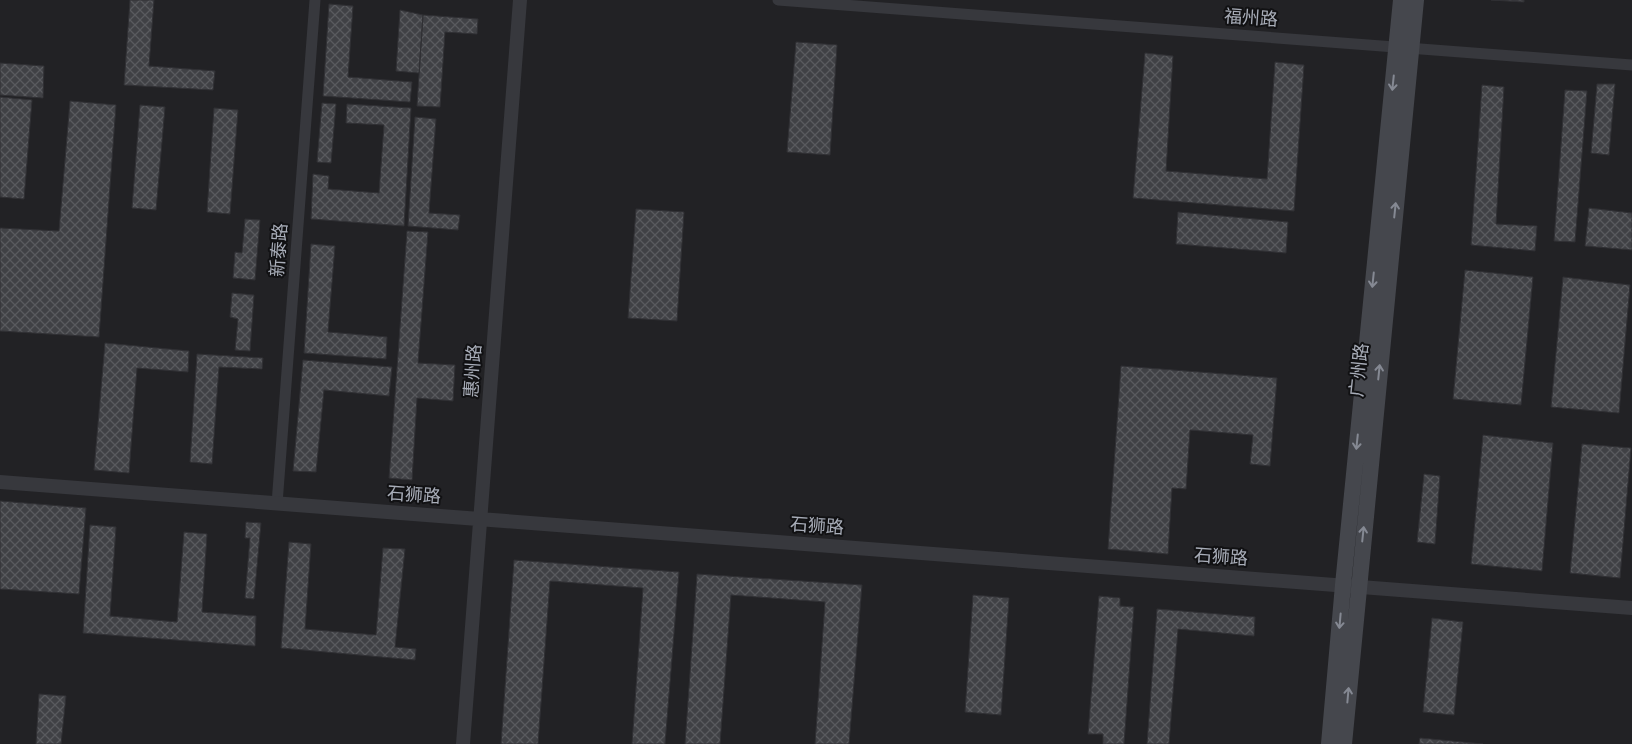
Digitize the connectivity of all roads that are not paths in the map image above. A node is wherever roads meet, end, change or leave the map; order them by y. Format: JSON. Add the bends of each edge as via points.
{"nodes":[{"id":1,"x":315,"y":0,"type":"edge"},
{"id":2,"x":520,"y":0,"type":"edge"},
{"id":3,"x":778,"y":0,"type":"edge"},
{"id":4,"x":1401,"y":0,"type":"edge"},
{"id":5,"x":1416,"y":0,"type":"edge"},
{"id":6,"x":1404,"y":47,"type":"junction"},
{"id":7,"x":1632,"y":64,"type":"edge"},
{"id":8,"x":0,"y":482,"type":"edge"},
{"id":9,"x":277,"y":504,"type":"junction"},
{"id":10,"x":1350,"y":586,"type":"junction"},
{"id":11,"x":1632,"y":608,"type":"edge"},
{"id":12,"x":464,"y":744,"type":"edge"},
{"id":13,"x":1329,"y":744,"type":"edge"},
{"id":14,"x":1344,"y":744,"type":"edge"}],
"edges":[{"from":1,"to":9,"type":"street","name":"新泰路"},
{"from":2,"to":12,"type":"street","name":"惠州路"},
{"from":3,"to":6,"type":"street","name":"福州路"},
{"from":4,"to":6,"type":"main road","name":"广州路"},
{"from":5,"to":6,"type":"main road","name":"广州路"},
{"from":6,"to":7,"type":"street","name":"福州路"},
{"from":6,"to":10,"type":"main road","name":"广州路"},
{"from":8,"to":9,"type":"street","name":"石狮路"},
{"from":9,"to":10,"type":"street","name":"石狮路"},
{"from":10,"to":11,"type":"street","name":"石狮路"},
{"from":10,"to":13,"type":"main road","name":"广州路","one_way":true},
{"from":14,"to":10,"type":"main road","name":"广州路","one_way":true}]}
